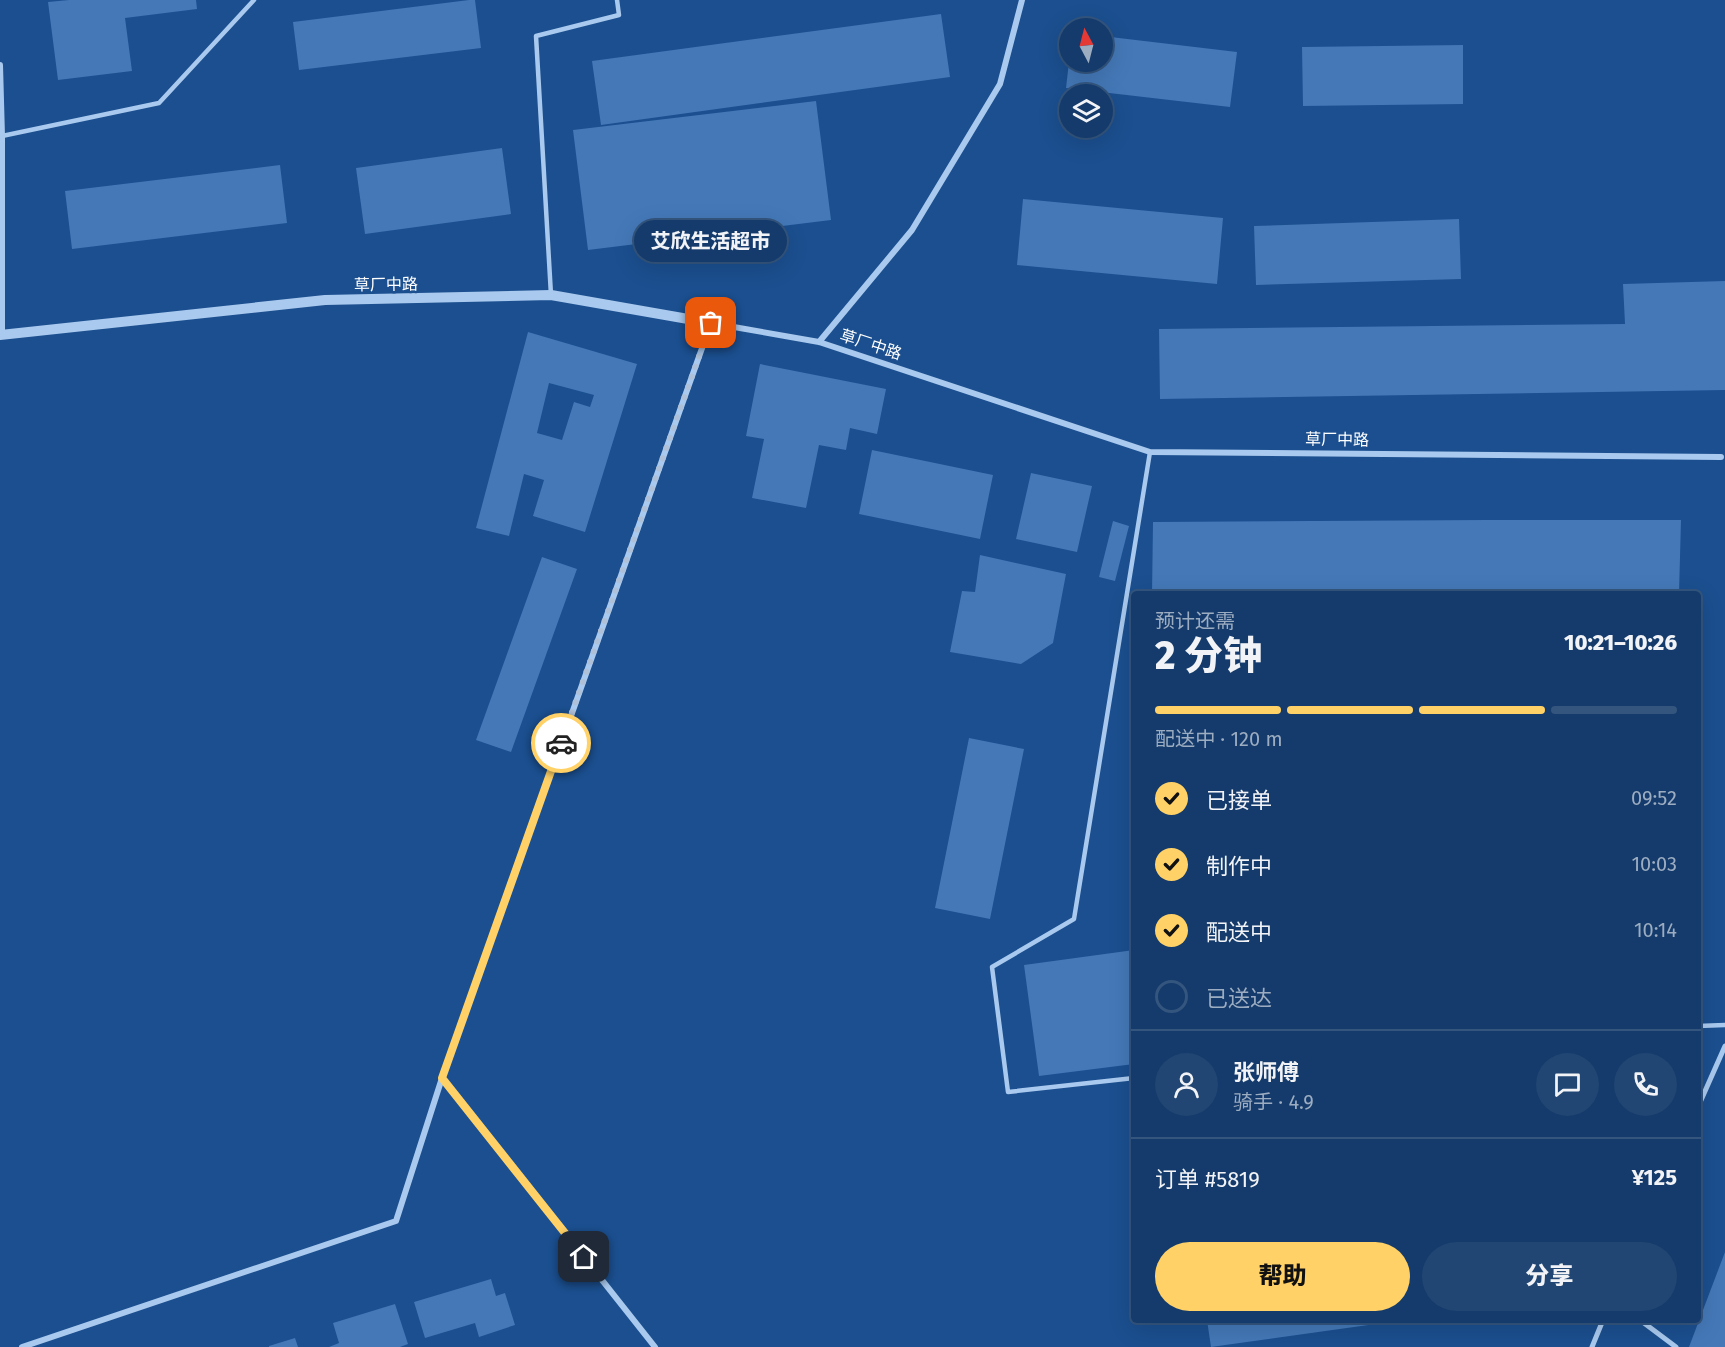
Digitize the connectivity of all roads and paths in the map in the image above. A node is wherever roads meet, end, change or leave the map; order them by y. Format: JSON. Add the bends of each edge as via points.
{"nodes":[{"id":1,"x":254,"y":0,"type":"edge"},
{"id":2,"x":617,"y":0,"type":"edge"},
{"id":3,"x":1022,"y":0,"type":"edge"},
{"id":4,"x":0,"y":65,"type":"edge"},
{"id":5,"x":2,"y":136,"type":"junction"},
{"id":6,"x":551,"y":295,"type":"junction"},
{"id":7,"x":711,"y":323,"type":"junction"},
{"id":8,"x":1,"y":335,"type":"edge"},
{"id":9,"x":819,"y":342,"type":"junction"},
{"id":10,"x":1150,"y":452,"type":"junction"},
{"id":11,"x":1723,"y":457,"type":"edge"},
{"id":12,"x":1725,"y":1025,"type":"edge"},
{"id":13,"x":1701,"y":1026,"type":"edge"},
{"id":14,"x":1725,"y":1046,"type":"edge"},
{"id":15,"x":442,"y":1078,"type":"junction"},
{"id":16,"x":1131,"y":1078,"type":"edge"},
{"id":17,"x":1701,"y":1100,"type":"edge"},
{"id":18,"x":1602,"y":1323,"type":"edge"},
{"id":19,"x":1644,"y":1323,"type":"edge"},
{"id":20,"x":22,"y":1347,"type":"edge"},
{"id":21,"x":655,"y":1347,"type":"edge"},
{"id":22,"x":1592,"y":1347,"type":"edge"},
{"id":23,"x":1676,"y":1347,"type":"edge"}],
"edges":[{"from":1,"to":5,"type":"lane","via":[[159,103]]},
{"from":2,"to":6,"type":"lane","via":[[619,15],[536,36]]},
{"from":3,"to":9,"type":"street","via":[[1000,84],[912,230]]},
{"from":4,"to":5,"type":"street"},
{"from":5,"to":8,"type":"street"},
{"from":6,"to":7,"type":"street","name":"草厂中路"},
{"from":6,"to":8,"type":"street","name":"草厂中路","via":[[325,300]]},
{"from":7,"to":9,"type":"street","name":"草厂中路"},
{"from":7,"to":15,"type":"street"},
{"from":9,"to":10,"type":"street","name":"草厂中路"},
{"from":10,"to":11,"type":"street","name":"草厂中路"},
{"from":10,"to":16,"type":"lane","via":[[1074,919],[992,968],[1008,1092]]},
{"from":12,"to":13,"type":"lane"},
{"from":14,"to":17,"type":"street"},
{"from":15,"to":20,"type":"street","via":[[396,1221]]},
{"from":15,"to":21,"type":"street"},
{"from":18,"to":22,"type":"street"},
{"from":19,"to":23,"type":"street"}]}
